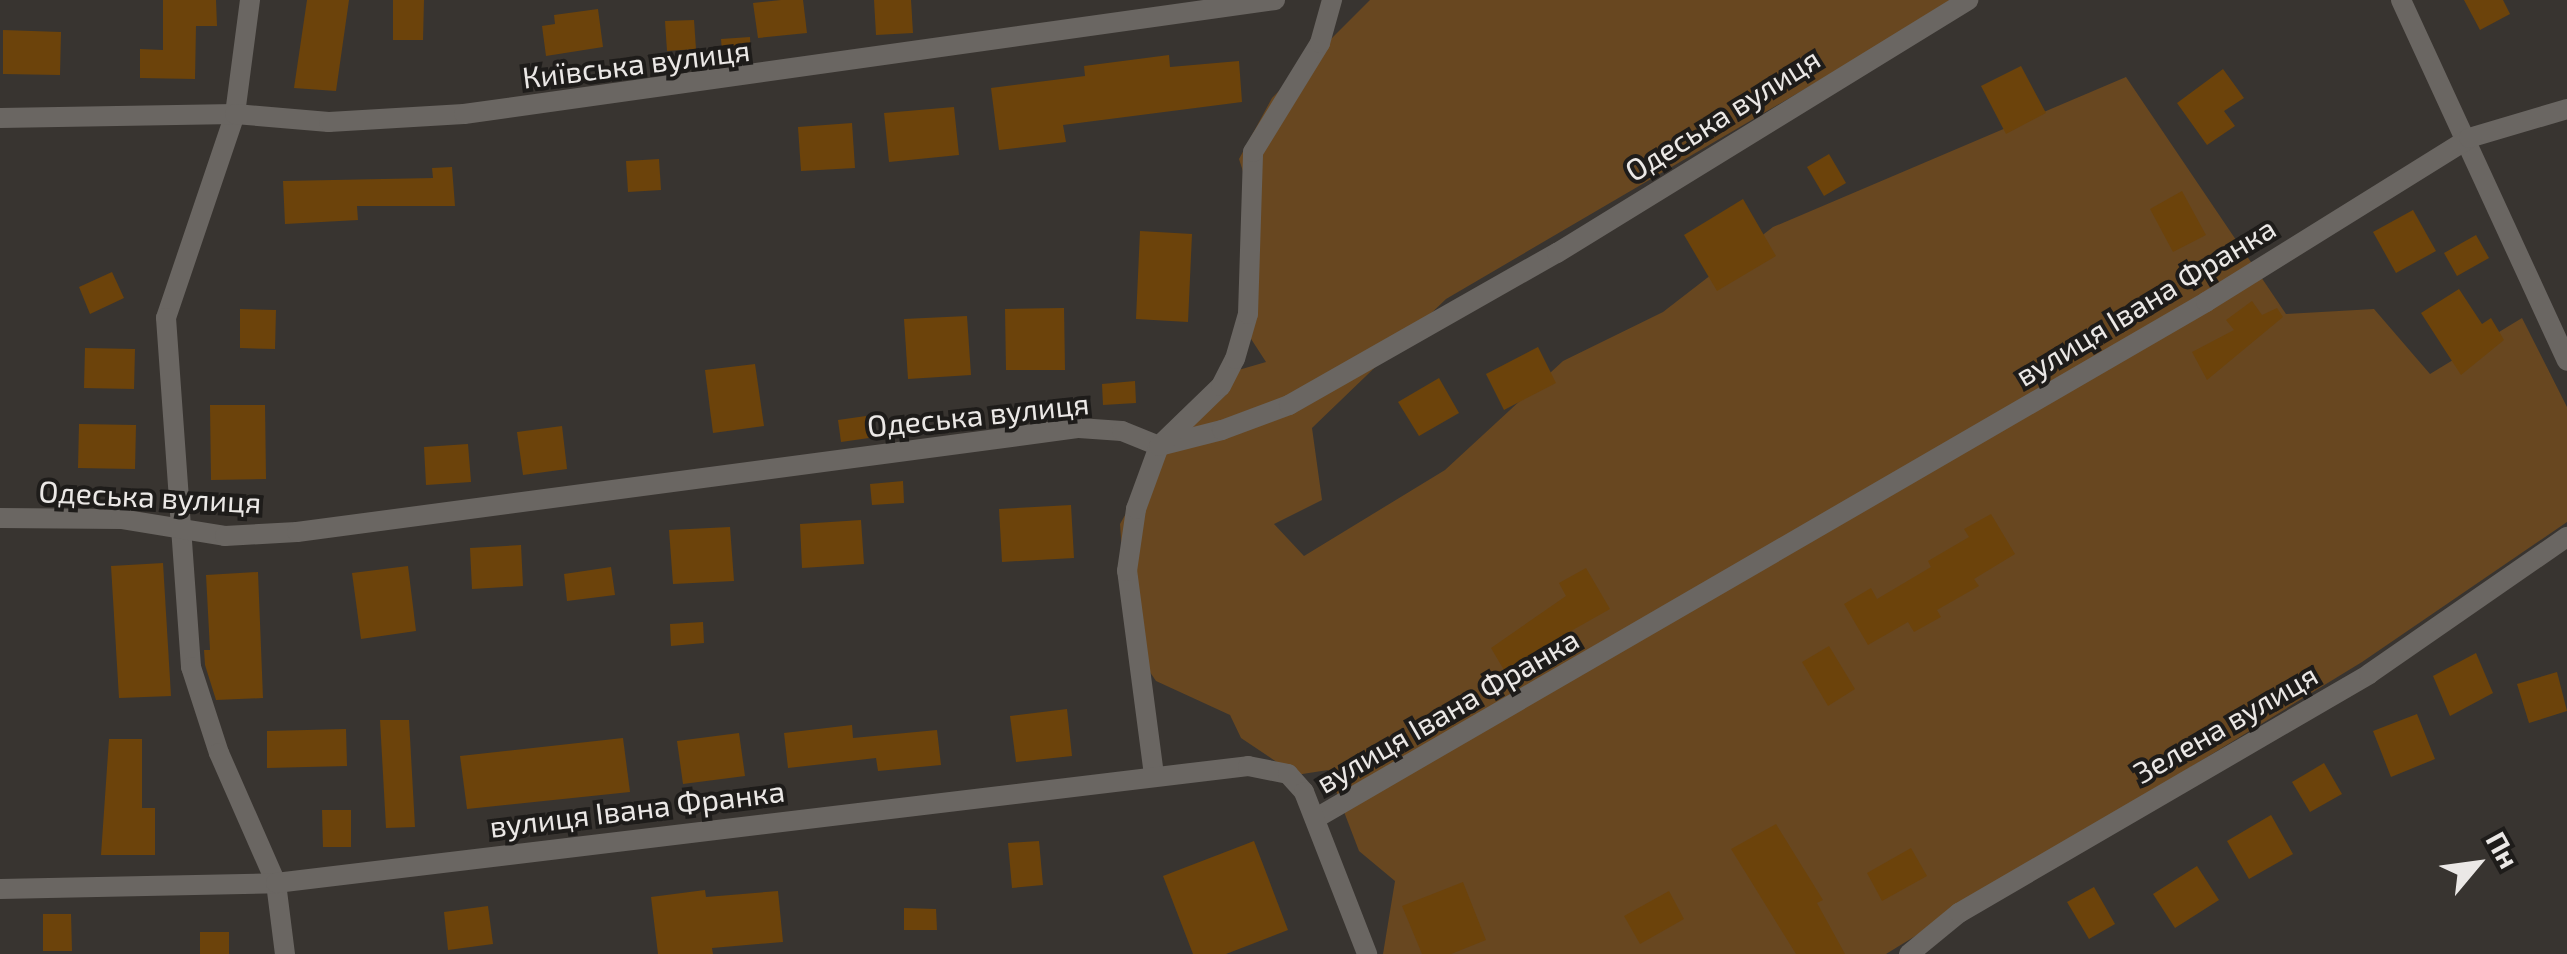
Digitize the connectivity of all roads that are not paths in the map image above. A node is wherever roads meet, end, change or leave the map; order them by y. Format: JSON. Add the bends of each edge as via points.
{"nodes":[{"id":1,"x":250,"y":0,"type":"edge"},
{"id":2,"x":1275,"y":0,"type":"edge"},
{"id":3,"x":1332,"y":0,"type":"edge"},
{"id":4,"x":1968,"y":0,"type":"edge"},
{"id":5,"x":2401,"y":0,"type":"edge"},
{"id":6,"x":2567,"y":109,"type":"edge"},
{"id":7,"x":235,"y":114,"type":"junction"},
{"id":8,"x":0,"y":118,"type":"edge"},
{"id":9,"x":2469,"y":138,"type":"junction"},
{"id":10,"x":2567,"y":361,"type":"edge"},
{"id":11,"x":1158,"y":446,"type":"junction"},
{"id":12,"x":0,"y":518,"type":"edge"},
{"id":13,"x":183,"y":532,"type":"junction"},
{"id":14,"x":2567,"y":537,"type":"edge"},
{"id":15,"x":1154,"y":775,"type":"junction"},
{"id":16,"x":1318,"y":817,"type":"junction"},
{"id":17,"x":276,"y":883,"type":"junction"},
{"id":18,"x":0,"y":888,"type":"edge"},
{"id":19,"x":285,"y":954,"type":"edge"},
{"id":20,"x":1367,"y":954,"type":"edge"},
{"id":21,"x":1909,"y":954,"type":"edge"}],
"edges":[{"from":1,"to":7,"type":"street"},
{"from":2,"to":7,"type":"street","name":"Київська вулиця","via":[[482,112],[329,122]]},
{"from":3,"to":11,"type":"street","via":[[1320,43],[1253,152],[1248,314],[1235,359],[1221,386]]},
{"from":4,"to":11,"type":"street","name":"Одеська вулиця","via":[[1557,253],[1289,404]]},
{"from":5,"to":9,"type":"street"},
{"from":6,"to":9,"type":"street","name":"вулиця Івана Франка"},
{"from":7,"to":8,"type":"street","name":"Київська вулиця"},
{"from":7,"to":13,"type":"street","via":[[166,318]]},
{"from":9,"to":10,"type":"street"},
{"from":9,"to":16,"type":"street","name":"вулиця Івана Франка","via":[[2206,302]]},
{"from":11,"to":13,"type":"street","name":"Одеська вулиця","via":[[1122,431],[1079,428],[297,532]]},
{"from":11,"to":15,"type":"street","via":[[1136,509],[1127,572]]},
{"from":12,"to":13,"type":"street","name":"Одеська вулиця","via":[[121,519]]},
{"from":13,"to":17,"type":"street","via":[[191,667],[218,753]]},
{"from":14,"to":21,"type":"street","name":"Зелена вулиця","via":[[2369,674],[1960,913]]},
{"from":15,"to":16,"type":"street","name":"вулиця Івана Франка","via":[[1270,767],[1288,774]]},
{"from":15,"to":17,"type":"street","name":"вулиця Івана Франка"},
{"from":16,"to":20,"type":"street"},
{"from":17,"to":18,"type":"street","name":"вулиця Івана Франка"},
{"from":17,"to":19,"type":"street"}]}
